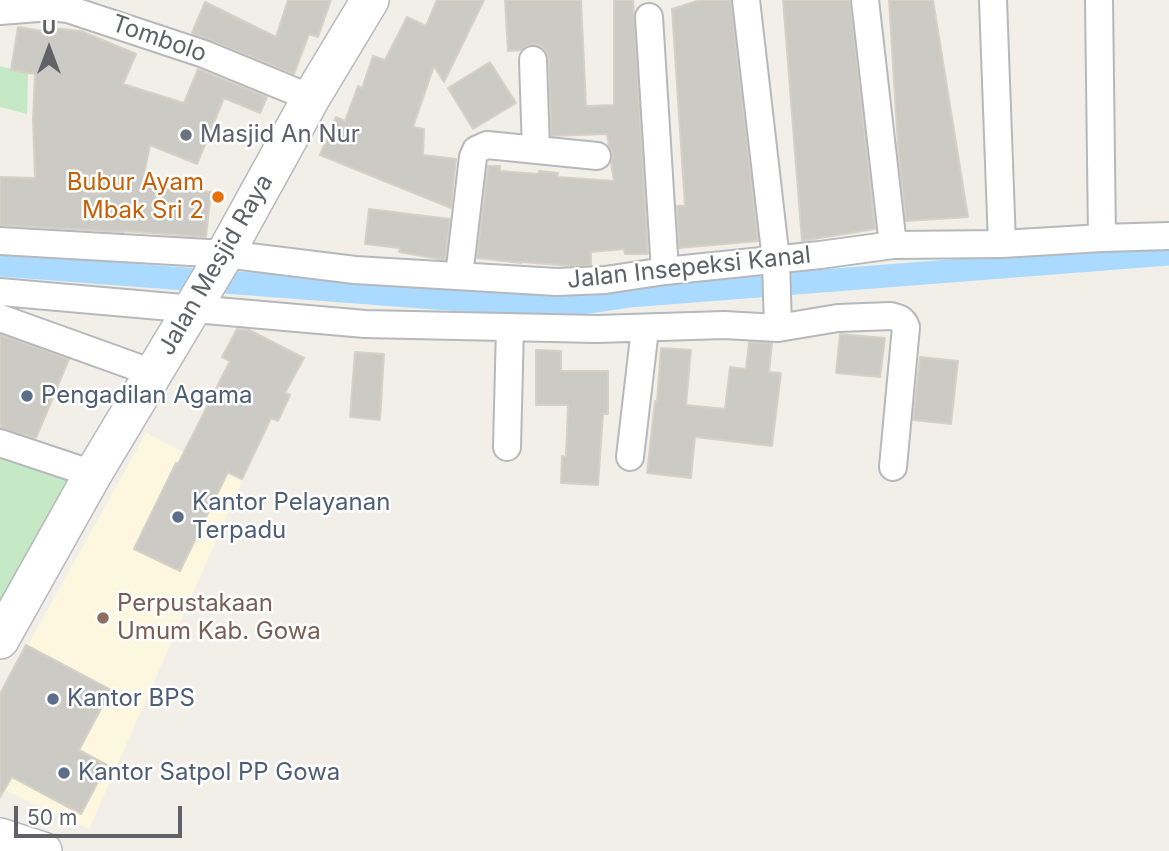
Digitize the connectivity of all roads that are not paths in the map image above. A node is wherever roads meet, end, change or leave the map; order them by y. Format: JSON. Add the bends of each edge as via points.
{"nodes":[{"id":1,"x":370,"y":0,"type":"edge"},
{"id":2,"x":746,"y":0,"type":"edge"},
{"id":3,"x":865,"y":0,"type":"edge"},
{"id":4,"x":993,"y":0,"type":"edge"},
{"id":5,"x":1099,"y":0,"type":"edge"},
{"id":6,"x":0,"y":11,"type":"edge"},
{"id":7,"x":649,"y":17,"type":"dead end"},
{"id":8,"x":533,"y":60,"type":"dead end"},
{"id":9,"x":311,"y":99,"type":"junction"},
{"id":10,"x":536,"y":150,"type":"junction"},
{"id":11,"x":597,"y":156,"type":"dead end"},
{"id":12,"x":1169,"y":236,"type":"edge"},
{"id":13,"x":1102,"y":238,"type":"junction"},
{"id":14,"x":0,"y":241,"type":"edge"},
{"id":15,"x":1002,"y":243,"type":"junction"},
{"id":16,"x":893,"y":245,"type":"junction"},
{"id":17,"x":223,"y":258,"type":"junction"},
{"id":18,"x":777,"y":270,"type":"junction"},
{"id":19,"x":665,"y":271,"type":"junction"},
{"id":20,"x":459,"y":276,"type":"junction"},
{"id":21,"x":0,"y":292,"type":"edge"},
{"id":22,"x":194,"y":306,"type":"junction"},
{"id":23,"x":0,"y":318,"type":"edge"},
{"id":24,"x":778,"y":324,"type":"junction"},
{"id":25,"x":510,"y":327,"type":"junction"},
{"id":26,"x":645,"y":328,"type":"junction"},
{"id":27,"x":153,"y":373,"type":"junction"},
{"id":28,"x":0,"y":443,"type":"edge"},
{"id":29,"x":508,"y":447,"type":"dead end"},
{"id":30,"x":630,"y":457,"type":"dead end"},
{"id":31,"x":892,"y":467,"type":"dead end"},
{"id":32,"x":93,"y":474,"type":"junction"},
{"id":33,"x":0,"y":640,"type":"edge"},
{"id":34,"x":0,"y":837,"type":"edge"},
{"id":35,"x":43,"y":851,"type":"edge"}],
"edges":[{"from":1,"to":9,"type":"street","name":"Jalan Mesjid Raya"},
{"from":2,"to":18,"type":"street"},
{"from":3,"to":16,"type":"street"},
{"from":4,"to":15,"type":"street"},
{"from":5,"to":13,"type":"street"},
{"from":6,"to":9,"type":"street","name":"Tombolo","via":[[68,9],[204,54]]},
{"from":7,"to":19,"type":"street"},
{"from":8,"to":10,"type":"street"},
{"from":9,"to":17,"type":"street","name":"Jalan Mesjid Raya"},
{"from":10,"to":11,"type":"street"},
{"from":10,"to":20,"type":"street","via":[[487,145],[476,150]]},
{"from":12,"to":13,"type":"street","name":"Jalan Insepeksi Kanal"},
{"from":13,"to":15,"type":"street","name":"Jalan Insepeksi Kanal"},
{"from":14,"to":17,"type":"street","name":"Jalan Insepeksi Kanal"},
{"from":15,"to":16,"type":"street","name":"Jalan Insepeksi Kanal"},
{"from":16,"to":18,"type":"street","name":"Jalan Insepeksi Kanal"},
{"from":17,"to":20,"type":"street","name":"Jalan Insepeksi Kanal"},
{"from":17,"to":22,"type":"street","name":"Jalan Mesjid Raya"},
{"from":18,"to":19,"type":"street","name":"Jalan Insepeksi Kanal"},
{"from":18,"to":24,"type":"street"},
{"from":19,"to":20,"type":"street","name":"Jalan Insepeksi Kanal","via":[[557,282]]},
{"from":21,"to":22,"type":"street"},
{"from":22,"to":25,"type":"street","via":[[365,324]]},
{"from":22,"to":27,"type":"street","name":"Jalan Mesjid Raya"},
{"from":23,"to":27,"type":"street"},
{"from":24,"to":26,"type":"street"},
{"from":24,"to":31,"type":"street","via":[[891,316],[903,321]]},
{"from":25,"to":26,"type":"street"},
{"from":25,"to":29,"type":"street"},
{"from":26,"to":30,"type":"street"},
{"from":27,"to":32,"type":"street","name":"Jalan Mesjid Raya"},
{"from":28,"to":32,"type":"street"},
{"from":32,"to":33,"type":"street","name":"Jalan Mesjid Raya"},
{"from":34,"to":35,"type":"street"}]}
